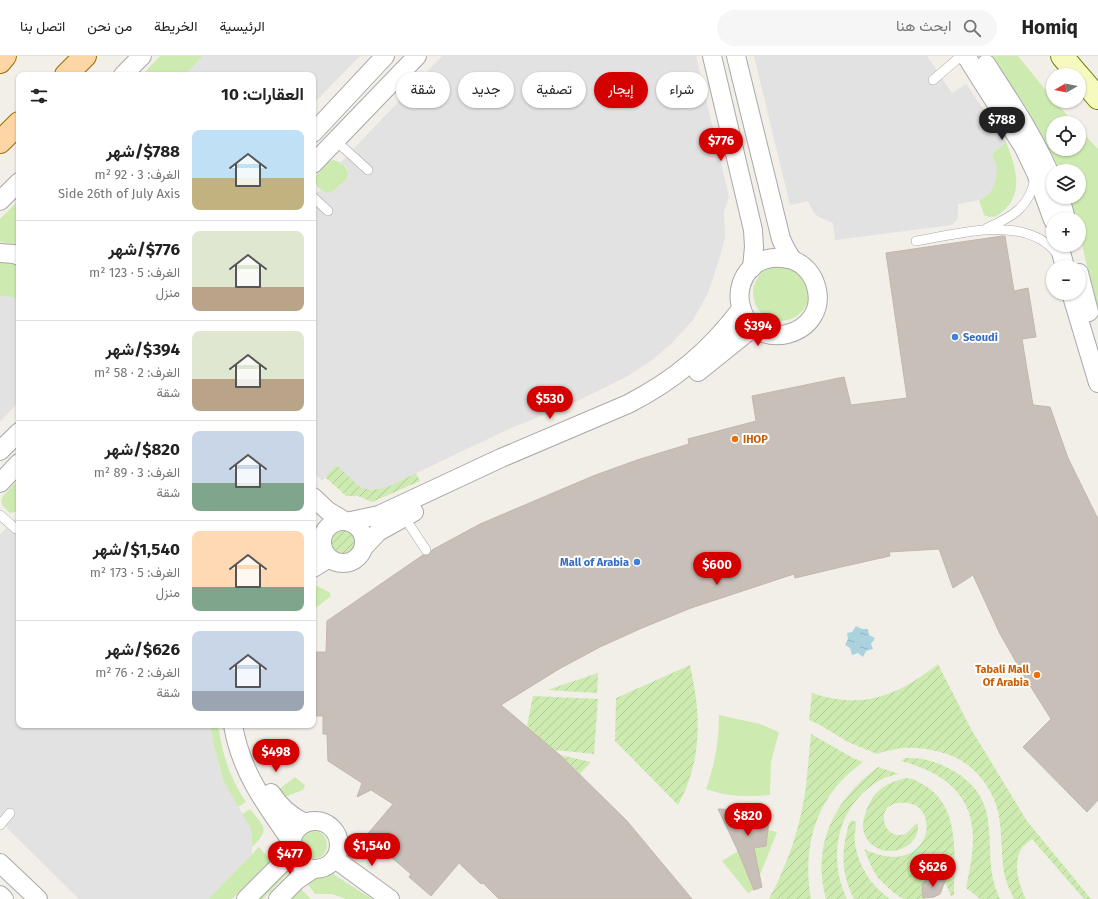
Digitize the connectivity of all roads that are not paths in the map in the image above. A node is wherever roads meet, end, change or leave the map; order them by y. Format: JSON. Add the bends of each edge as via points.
{"nodes":[{"id":1,"x":5,"y":56,"type":"edge"},
{"id":2,"x":85,"y":56,"type":"edge"},
{"id":3,"x":142,"y":56,"type":"edge"},
{"id":4,"x":385,"y":56,"type":"edge"},
{"id":5,"x":416,"y":56,"type":"edge"},
{"id":6,"x":712,"y":56,"type":"edge"},
{"id":7,"x":736,"y":56,"type":"edge"},
{"id":8,"x":962,"y":56,"type":"edge"},
{"id":9,"x":966,"y":56,"type":"edge"},
{"id":10,"x":980,"y":56,"type":"edge"},
{"id":11,"x":1062,"y":56,"type":"edge"},
{"id":12,"x":0,"y":62,"type":"edge"},
{"id":13,"x":1073,"y":68,"type":"edge"},
{"id":14,"x":69,"y":72,"type":"edge"},
{"id":15,"x":126,"y":72,"type":"edge"},
{"id":16,"x":933,"y":80,"type":"dead end"},
{"id":17,"x":1086,"y":83,"type":"edge"},
{"id":18,"x":1098,"y":98,"type":"edge"},
{"id":19,"x":316,"y":124,"type":"edge"},
{"id":20,"x":16,"y":126,"type":"edge"},
{"id":21,"x":336,"y":141,"type":"junction"},
{"id":22,"x":0,"y":142,"type":"edge"},
{"id":23,"x":316,"y":161,"type":"edge"},
{"id":24,"x":1046,"y":166,"type":"edge"},
{"id":25,"x":368,"y":170,"type":"dead end"},
{"id":26,"x":1036,"y":173,"type":"junction"},
{"id":27,"x":16,"y":185,"type":"edge"},
{"id":28,"x":316,"y":200,"type":"edge"},
{"id":29,"x":0,"y":201,"type":"edge"},
{"id":30,"x":328,"y":211,"type":"dead end"},
{"id":31,"x":1050,"y":212,"type":"edge"},
{"id":32,"x":984,"y":230,"type":"junction"},
{"id":33,"x":916,"y":241,"type":"dead end"},
{"id":34,"x":0,"y":253,"type":"edge"},
{"id":35,"x":16,"y":255,"type":"edge"},
{"id":36,"x":793,"y":260,"type":"junction"},
{"id":37,"x":1066,"y":260,"type":"edge"},
{"id":38,"x":752,"y":268,"type":"junction"},
{"id":39,"x":1073,"y":300,"type":"edge"},
{"id":40,"x":1086,"y":300,"type":"edge"},
{"id":41,"x":741,"y":309,"type":"junction"},
{"id":42,"x":754,"y":327,"type":"junction"},
{"id":43,"x":1098,"y":345,"type":"edge"},
{"id":44,"x":1098,"y":383,"type":"edge"},
{"id":45,"x":16,"y":435,"type":"edge"},
{"id":46,"x":0,"y":451,"type":"edge"},
{"id":47,"x":16,"y":466,"type":"edge"},
{"id":48,"x":0,"y":483,"type":"edge"},
{"id":49,"x":316,"y":500,"type":"edge"},
{"id":50,"x":401,"y":512,"type":"junction"},
{"id":51,"x":0,"y":515,"type":"edge"},
{"id":52,"x":347,"y":520,"type":"junction"},
{"id":53,"x":16,"y":529,"type":"dead end"},
{"id":54,"x":317,"y":538,"type":"edge"},
{"id":55,"x":364,"y":547,"type":"junction"},
{"id":56,"x":426,"y":550,"type":"dead end"},
{"id":57,"x":329,"y":558,"type":"junction"},
{"id":58,"x":316,"y":566,"type":"edge"},
{"id":59,"x":234,"y":728,"type":"edge"},
{"id":60,"x":246,"y":728,"type":"edge"},
{"id":61,"x":10,"y":813,"type":"dead end"},
{"id":62,"x":306,"y":823,"type":"junction"},
{"id":63,"x":0,"y":825,"type":"edge"},
{"id":64,"x":291,"y":845,"type":"junction"},
{"id":65,"x":335,"y":859,"type":"junction"},
{"id":66,"x":0,"y":863,"type":"edge"},
{"id":67,"x":313,"y":869,"type":"junction"},
{"id":68,"x":0,"y":895,"type":"edge"},
{"id":69,"x":4,"y":899,"type":"edge"},
{"id":70,"x":38,"y":899,"type":"edge"},
{"id":71,"x":246,"y":899,"type":"edge"},
{"id":72,"x":278,"y":899,"type":"edge"},
{"id":73,"x":390,"y":899,"type":"edge"}],
"edges":[{"from":1,"to":12,"type":"main road"},
{"from":2,"to":14,"type":"main road"},
{"from":3,"to":15,"type":"street"},
{"from":4,"to":19,"type":"street"},
{"from":5,"to":21,"type":"street"},
{"from":6,"to":38,"type":"street","via":[[753,230]]},
{"from":7,"to":36,"type":"street","via":[[778,230]]},
{"from":8,"to":16,"type":"lane"},
{"from":9,"to":26,"type":"street","via":[[1020,142]]},
{"from":10,"to":24,"type":"street","via":[[1023,122]]},
{"from":11,"to":13,"type":"main road"},
{"from":17,"to":18,"type":"main road"},
{"from":20,"to":22,"type":"main road"},
{"from":21,"to":23,"type":"street"},
{"from":21,"to":25,"type":"lane"},
{"from":26,"to":31,"type":"street"},
{"from":26,"to":32,"type":"lane","via":[[1034,186],[1021,207],[1006,220]]},
{"from":27,"to":29,"type":"street"},
{"from":28,"to":30,"type":"lane"},
{"from":32,"to":33,"type":"lane"},
{"from":32,"to":37,"type":"lane","via":[[1011,230],[1033,236],[1045,242]]},
{"from":34,"to":35,"type":"street"},
{"from":36,"to":38,"type":"street","via":[[783,257],[771,258],[761,261]]},
{"from":36,"to":42,"type":"street","via":[[803,266],[815,284],[818,295],[812,316],[796,332],[785,335],[774,336]]},
{"from":38,"to":41,"type":"street","via":[[740,287]]},
{"from":39,"to":44,"type":"street"},
{"from":40,"to":43,"type":"street"},
{"from":41,"to":42,"type":"street"},
{"from":41,"to":50,"type":"street","via":[[702,354],[648,394],[501,458]]},
{"from":42,"to":50,"type":"street","via":[[680,386],[657,400],[434,501]]},
{"from":45,"to":46,"type":"street"},
{"from":47,"to":48,"type":"street"},
{"from":49,"to":52,"type":"street","via":[[328,511]]},
{"from":50,"to":52,"type":"street"},
{"from":50,"to":55,"type":"street"},
{"from":50,"to":56,"type":"lane"},
{"from":51,"to":53,"type":"lane"},
{"from":52,"to":54,"type":"street","via":[[335,521]]},
{"from":52,"to":55,"type":"street","via":[[358,526],[363,533]]},
{"from":54,"to":57,"type":"street"},
{"from":55,"to":57,"type":"street","via":[[356,559],[350,562],[336,562]]},
{"from":57,"to":58,"type":"street"},
{"from":59,"to":64,"type":"street","via":[[251,780]]},
{"from":60,"to":62,"type":"street","via":[[252,755],[277,803],[295,818]]},
{"from":61,"to":63,"type":"lane"},
{"from":62,"to":64,"type":"street","via":[[294,834]]},
{"from":62,"to":65,"type":"street","via":[[323,822],[337,833],[340,842]]},
{"from":64,"to":67,"type":"street","via":[[298,862]]},
{"from":64,"to":71,"type":"street","via":[[280,865]]},
{"from":65,"to":67,"type":"street","via":[[325,867]]},
{"from":65,"to":73,"type":"street"},
{"from":66,"to":70,"type":"street"},
{"from":67,"to":72,"type":"street","via":[[297,880]]},
{"from":68,"to":69,"type":"street"}]}
